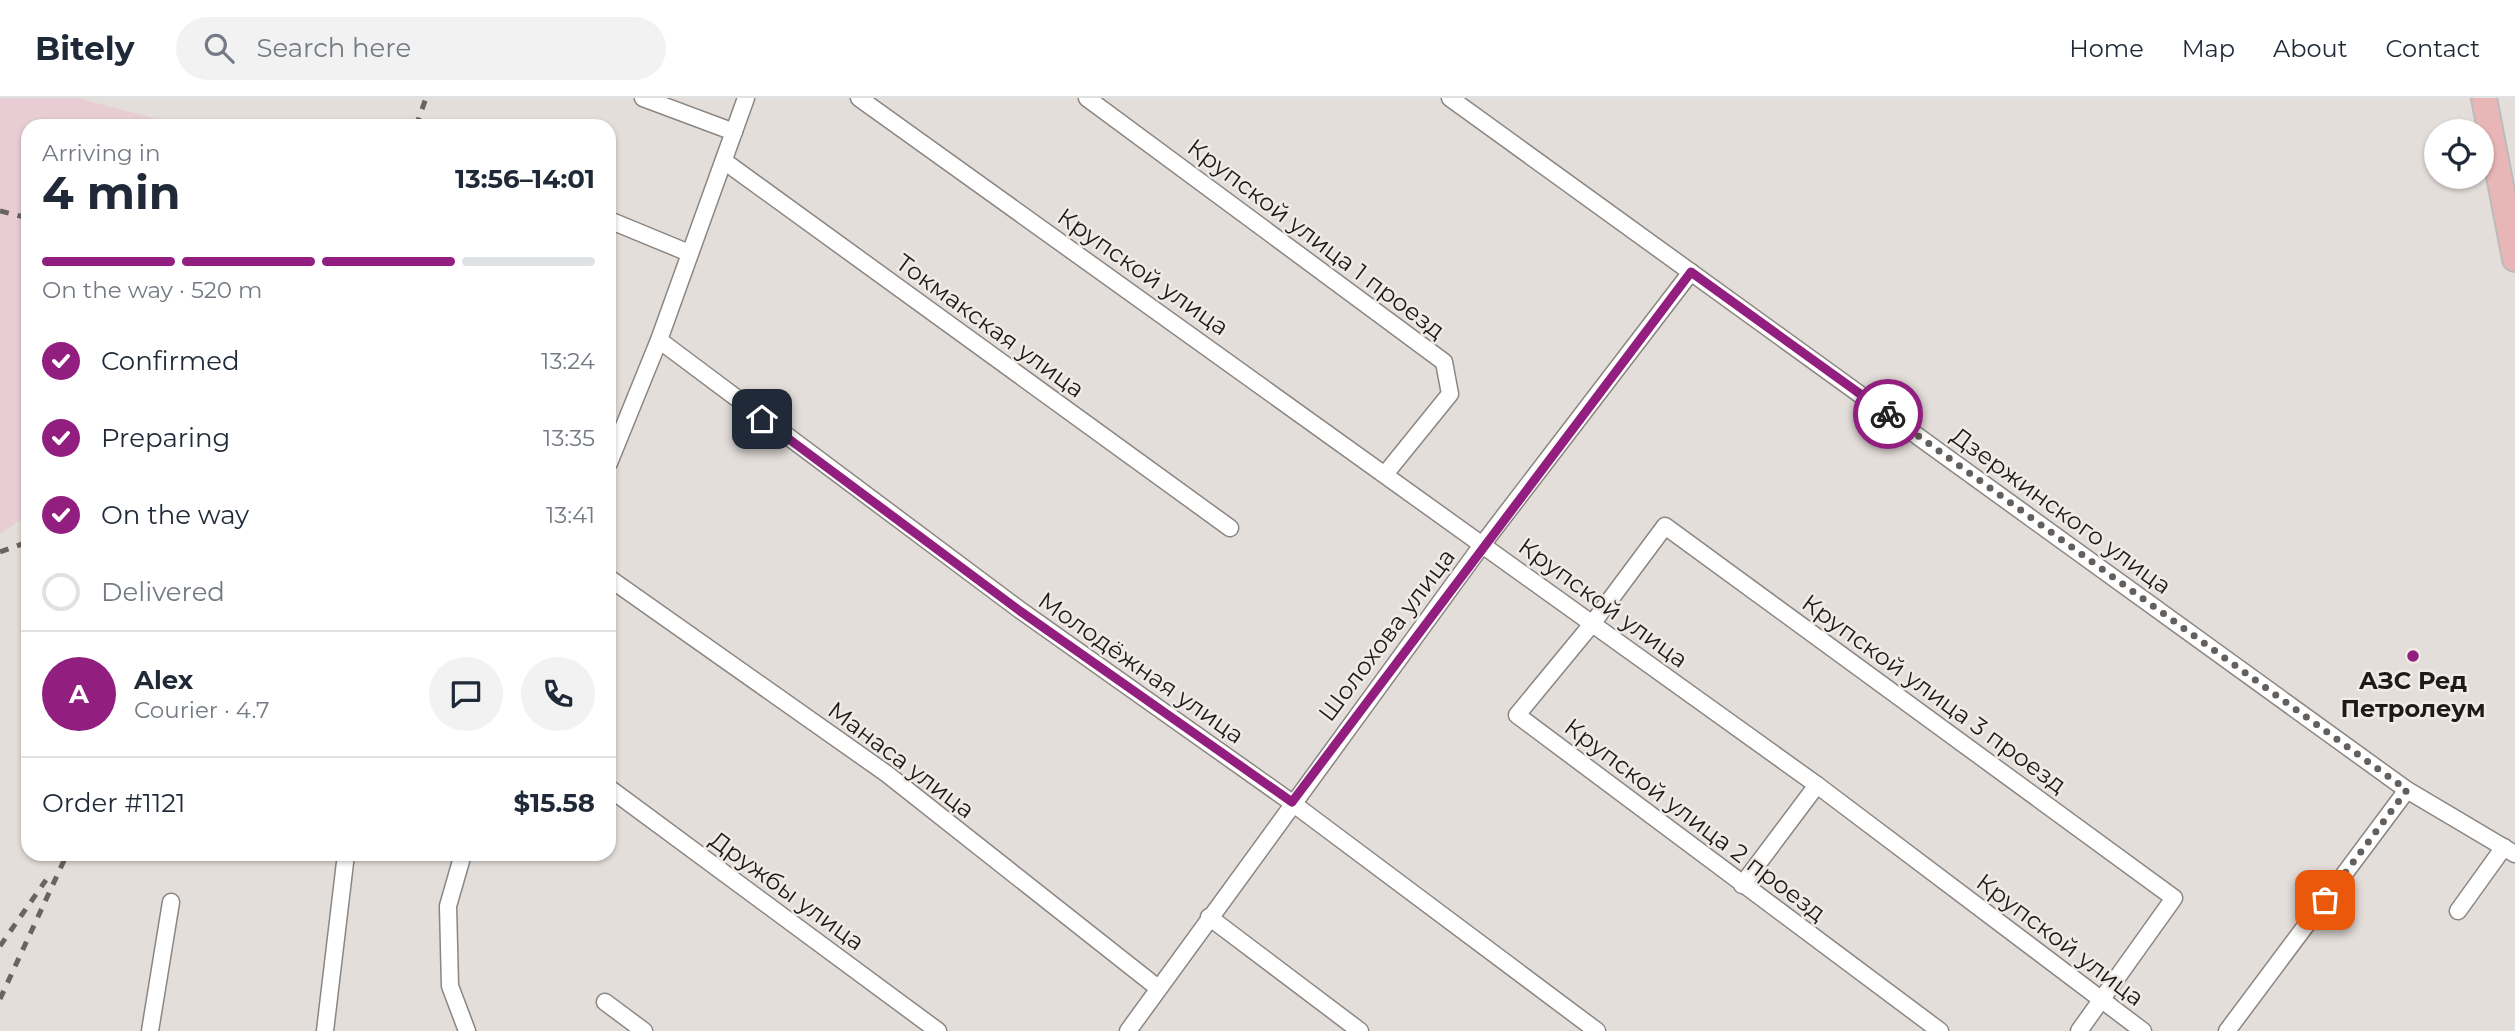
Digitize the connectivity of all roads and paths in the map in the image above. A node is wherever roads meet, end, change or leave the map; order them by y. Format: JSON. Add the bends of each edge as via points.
{"nodes":[{"id":1,"x":642,"y":98,"type":"edge"},
{"id":2,"x":746,"y":98,"type":"edge"},
{"id":3,"x":859,"y":98,"type":"edge"},
{"id":4,"x":1087,"y":98,"type":"edge"},
{"id":5,"x":1450,"y":98,"type":"edge"},
{"id":6,"x":2484,"y":98,"type":"edge"},
{"id":7,"x":734,"y":132,"type":"junction"},
{"id":8,"x":724,"y":161,"type":"junction"},
{"id":9,"x":616,"y":223,"type":"edge"},
{"id":10,"x":689,"y":253,"type":"junction"},
{"id":11,"x":2515,"y":259,"type":"edge"},
{"id":12,"x":1691,"y":272,"type":"junction"},
{"id":13,"x":659,"y":340,"type":"junction"},
{"id":14,"x":616,"y":446,"type":"edge"},
{"id":15,"x":1386,"y":473,"type":"junction"},
{"id":16,"x":1230,"y":528,"type":"dead end"},
{"id":17,"x":1482,"y":545,"type":"junction"},
{"id":18,"x":616,"y":583,"type":"edge"},
{"id":19,"x":1592,"y":624,"type":"junction"},
{"id":20,"x":1817,"y":785,"type":"junction"},
{"id":21,"x":2407,"y":790,"type":"junction"},
{"id":22,"x":616,"y":793,"type":"edge"},
{"id":23,"x":1292,"y":802,"type":"junction"},
{"id":24,"x":2509,"y":850,"type":"edge"},
{"id":25,"x":345,"y":861,"type":"edge"},
{"id":26,"x":461,"y":861,"type":"edge"},
{"id":27,"x":1742,"y":885,"type":"junction"},
{"id":28,"x":171,"y":902,"type":"dead end"},
{"id":29,"x":2458,"y":911,"type":"dead end"},
{"id":30,"x":1209,"y":917,"type":"junction"},
{"id":31,"x":1158,"y":988,"type":"junction"},
{"id":32,"x":2102,"y":1000,"type":"junction"},
{"id":33,"x":605,"y":1002,"type":"dead end"},
{"id":34,"x":150,"y":1031,"type":"edge"},
{"id":35,"x":325,"y":1031,"type":"edge"},
{"id":36,"x":467,"y":1031,"type":"edge"},
{"id":37,"x":644,"y":1031,"type":"edge"},
{"id":38,"x":938,"y":1031,"type":"edge"},
{"id":39,"x":1128,"y":1031,"type":"edge"},
{"id":40,"x":1360,"y":1031,"type":"edge"},
{"id":41,"x":1597,"y":1031,"type":"edge"},
{"id":42,"x":1940,"y":1031,"type":"edge"},
{"id":43,"x":2079,"y":1031,"type":"edge"},
{"id":44,"x":2143,"y":1031,"type":"edge"},
{"id":45,"x":2227,"y":1031,"type":"edge"}],
"edges":[{"from":1,"to":7,"type":"street"},
{"from":2,"to":7,"type":"street"},
{"from":3,"to":15,"type":"street","name":"Крупской улица"},
{"from":4,"to":15,"type":"street","name":"Крупской улица 1 проезд","via":[[1444,362],[1450,394]]},
{"from":5,"to":12,"type":"street","name":"Дзержинского улица"},
{"from":6,"to":11,"type":"main road"},
{"from":7,"to":8,"type":"street"},
{"from":8,"to":10,"type":"street"},
{"from":8,"to":16,"type":"street","name":"Токмакская улица"},
{"from":9,"to":10,"type":"street"},
{"from":10,"to":13,"type":"street"},
{"from":12,"to":17,"type":"street","name":"Шолохова улица"},
{"from":12,"to":21,"type":"street","name":"Дзержинского улица"},
{"from":13,"to":14,"type":"street"},
{"from":13,"to":23,"type":"street","name":"Молодёжная улица","via":[[1020,611]]},
{"from":15,"to":17,"type":"street","name":"Крупской улица"},
{"from":17,"to":19,"type":"street","name":"Крупской улица"},
{"from":17,"to":23,"type":"street","name":"Шолохова улица"},
{"from":18,"to":31,"type":"street","name":"Манаса улица","via":[[887,774]]},
{"from":19,"to":20,"type":"street","name":"Крупской улица"},
{"from":19,"to":27,"type":"street","name":"Крупской улица 2 проезд","via":[[1517,715]]},
{"from":19,"to":32,"type":"street","name":"Крупской улица 3 проезд","via":[[1665,526],[2174,898]]},
{"from":20,"to":27,"type":"street"},
{"from":20,"to":32,"type":"street","name":"Крупской улица"},
{"from":21,"to":24,"type":"street","name":"Дзержинского улица"},
{"from":21,"to":45,"type":"street"},
{"from":22,"to":38,"type":"street","name":"Дружбы улица"},
{"from":23,"to":30,"type":"street","name":"Шолохова улица"},
{"from":23,"to":41,"type":"street","name":"Молодёжная улица"},
{"from":24,"to":29,"type":"street"},
{"from":25,"to":35,"type":"street"},
{"from":26,"to":36,"type":"street","via":[[448,906],[450,986]]},
{"from":27,"to":42,"type":"street","name":"Крупской улица 2 проезд"},
{"from":28,"to":34,"type":"street"},
{"from":30,"to":31,"type":"street","name":"Шолохова улица"},
{"from":30,"to":40,"type":"street"},
{"from":31,"to":39,"type":"street","name":"Шолохова улица"},
{"from":32,"to":43,"type":"street"},
{"from":32,"to":44,"type":"street","name":"Крупской улица"},
{"from":33,"to":37,"type":"street"}]}
